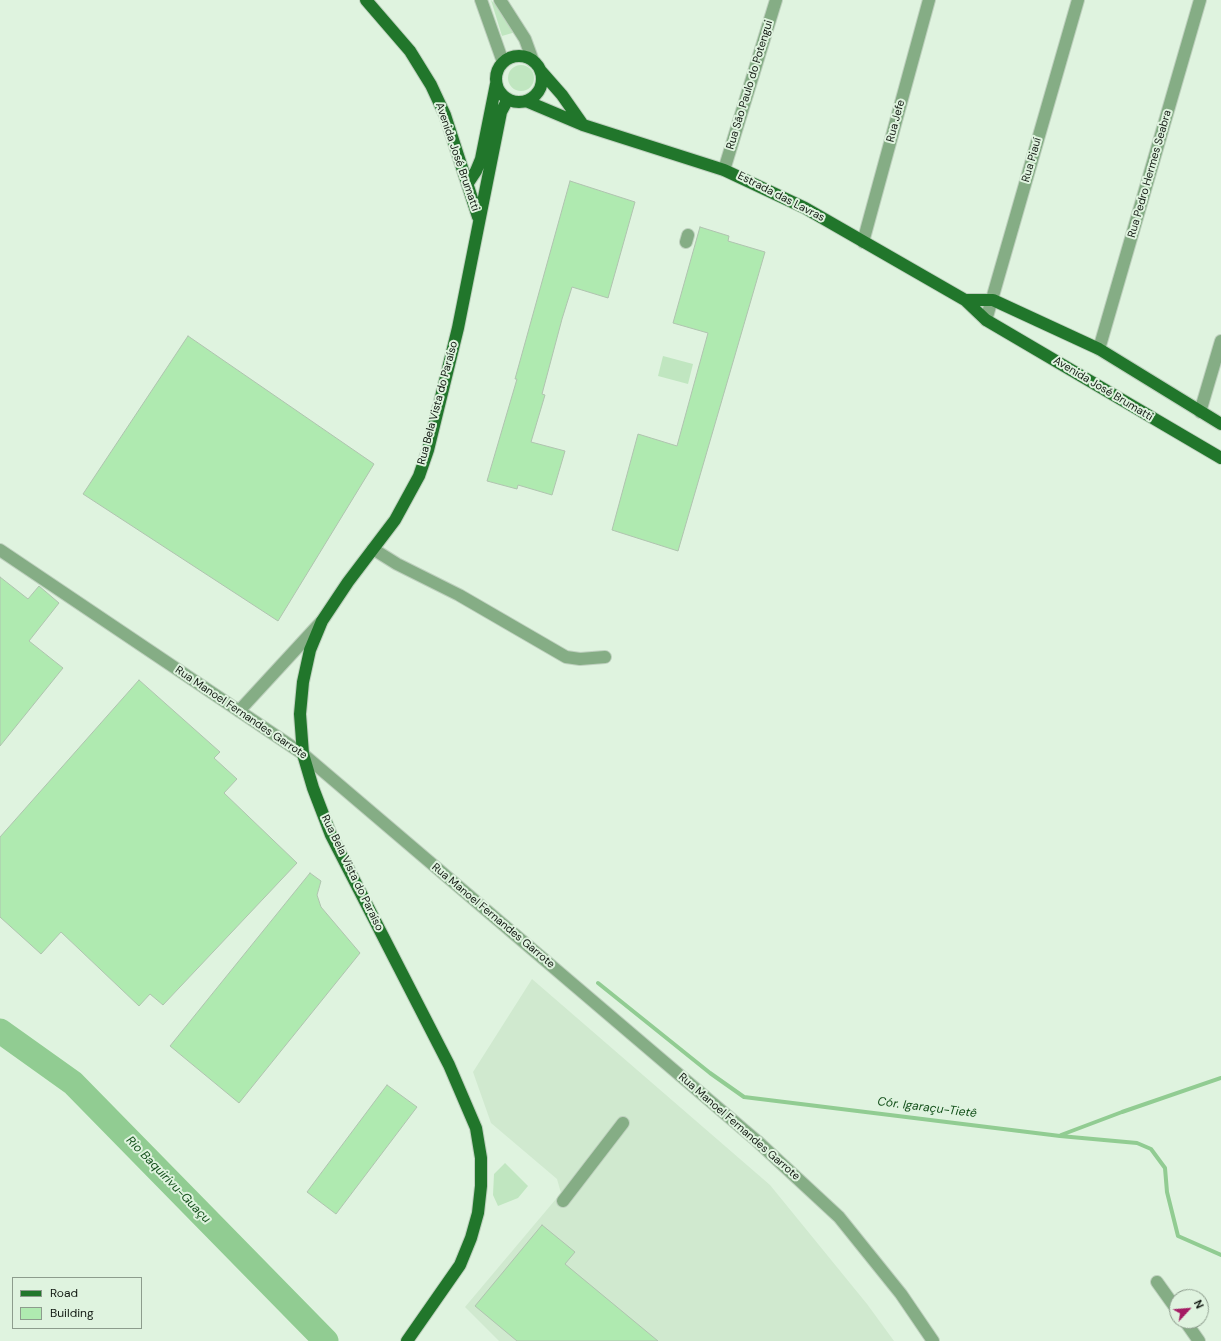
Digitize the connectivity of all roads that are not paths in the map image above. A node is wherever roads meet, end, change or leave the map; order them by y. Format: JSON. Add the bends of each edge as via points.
{"nodes":[{"id":1,"x":366,"y":0,"type":"edge"},
{"id":2,"x":481,"y":0,"type":"edge"},
{"id":3,"x":500,"y":0,"type":"edge"},
{"id":4,"x":776,"y":0,"type":"edge"},
{"id":5,"x":929,"y":0,"type":"edge"},
{"id":6,"x":1078,"y":0,"type":"edge"},
{"id":7,"x":1200,"y":0,"type":"edge"},
{"id":8,"x":503,"y":62,"type":"junction"},
{"id":9,"x":536,"y":65,"type":"junction"},
{"id":10,"x":496,"y":84,"type":"junction"},
{"id":11,"x":508,"y":99,"type":"junction"},
{"id":12,"x":526,"y":101,"type":"junction"},
{"id":13,"x":583,"y":125,"type":"junction"},
{"id":14,"x":724,"y":170,"type":"junction"},
{"id":15,"x":468,"y":183,"type":"junction"},
{"id":16,"x":478,"y":219,"type":"junction"},
{"id":17,"x":863,"y":242,"type":"junction"},
{"id":18,"x":965,"y":300,"type":"junction"},
{"id":19,"x":992,"y":300,"type":"junction"},
{"id":20,"x":986,"y":320,"type":"junction"},
{"id":21,"x":1221,"y":341,"type":"edge"},
{"id":22,"x":1099,"y":349,"type":"junction"},
{"id":23,"x":1200,"y":412,"type":"junction"},
{"id":24,"x":1221,"y":424,"type":"edge"},
{"id":25,"x":1221,"y":458,"type":"edge"},
{"id":26,"x":373,"y":549,"type":"junction"},
{"id":27,"x":0,"y":550,"type":"edge"},
{"id":28,"x":322,"y":621,"type":"junction"},
{"id":29,"x":604,"y":657,"type":"dead end"},
{"id":30,"x":239,"y":711,"type":"junction"},
{"id":31,"x":303,"y":754,"type":"junction"},
{"id":32,"x":623,"y":1123,"type":"dead end"},
{"id":33,"x":563,"y":1201,"type":"dead end"},
{"id":34,"x":1158,"y":1282,"type":"dead end"},
{"id":35,"x":1169,"y":1298,"type":"edge"},
{"id":36,"x":1191,"y":1329,"type":"edge"},
{"id":37,"x":406,"y":1341,"type":"edge"},
{"id":38,"x":933,"y":1341,"type":"edge"},
{"id":39,"x":1199,"y":1341,"type":"edge"}],
"edges":[{"from":1,"to":15,"type":"main road","name":"Avenida José Brumatti","via":[[410,52],[431,85],[445,115]]},
{"from":2,"to":8,"type":"street"},
{"from":3,"to":9,"type":"street","via":[[525,39]]},
{"from":4,"to":14,"type":"street","name":"Rua São Paulo do Potengui"},
{"from":5,"to":17,"type":"street","name":"Rua Jefe"},
{"from":6,"to":19,"type":"street","name":"Rua Piauí"},
{"from":7,"to":22,"type":"street","name":"Rua Pedro Hermes Seabra"},
{"from":8,"to":9,"type":"main road","via":[[510,57],[518,56],[526,57]]},
{"from":8,"to":10,"type":"main road","via":[[496,76]]},
{"from":9,"to":12,"type":"main road","via":[[542,77],[538,92]]},
{"from":9,"to":13,"type":"main road"},
{"from":10,"to":11,"type":"main road","via":[[500,93]]},
{"from":10,"to":15,"type":"main road","via":[[481,159]]},
{"from":11,"to":12,"type":"main road"},
{"from":11,"to":16,"type":"main road","name":"Rua Bela Vista do Paraíso","via":[[501,112]]},
{"from":12,"to":13,"type":"main road","name":"Estrada das Lavras"},
{"from":13,"to":14,"type":"main road","name":"Estrada das Lavras"},
{"from":14,"to":17,"type":"main road","name":"Estrada das Lavras","via":[[805,208]]},
{"from":15,"to":16,"type":"main road","name":"Avenida José Brumatti"},
{"from":16,"to":26,"type":"main road","name":"Rua Bela Vista do Paraíso","via":[[458,328],[428,450],[419,476],[395,520]]},
{"from":17,"to":18,"type":"main road","name":"Estrada das Lavras"},
{"from":18,"to":19,"type":"main road","name":"Estrada das Lavras"},
{"from":18,"to":20,"type":"main road","name":"Estrada das Lavras"},
{"from":19,"to":20,"type":"street","name":"Rua Piauí"},
{"from":19,"to":22,"type":"main road"},
{"from":20,"to":25,"type":"main road","name":"Avenida José Brumatti"},
{"from":21,"to":23,"type":"street"},
{"from":22,"to":23,"type":"main road"},
{"from":23,"to":24,"type":"main road"},
{"from":26,"to":28,"type":"main road","name":"Rua Bela Vista do Paraíso"},
{"from":26,"to":29,"type":"street","via":[[566,657]]},
{"from":27,"to":30,"type":"street","name":"Rua Manoel Fernandes Garrote"},
{"from":28,"to":30,"type":"street"},
{"from":28,"to":31,"type":"main road","name":"Rua Bela Vista do Paraíso","via":[[310,650],[303,682],[300,714]]},
{"from":30,"to":31,"type":"street","name":"Rua Manoel Fernandes Garrote"},
{"from":31,"to":37,"type":"main road","name":"Rua Bela Vista do Paraíso","via":[[331,835],[449,1065],[476,1128],[481,1158],[481,1186],[472,1238],[460,1265]]},
{"from":31,"to":38,"type":"street","name":"Rua Manoel Fernandes Garrote","via":[[763,1146],[838,1217],[901,1294]]},
{"from":32,"to":33,"type":"street"},
{"from":34,"to":35,"type":"street"},
{"from":36,"to":39,"type":"street"}]}
